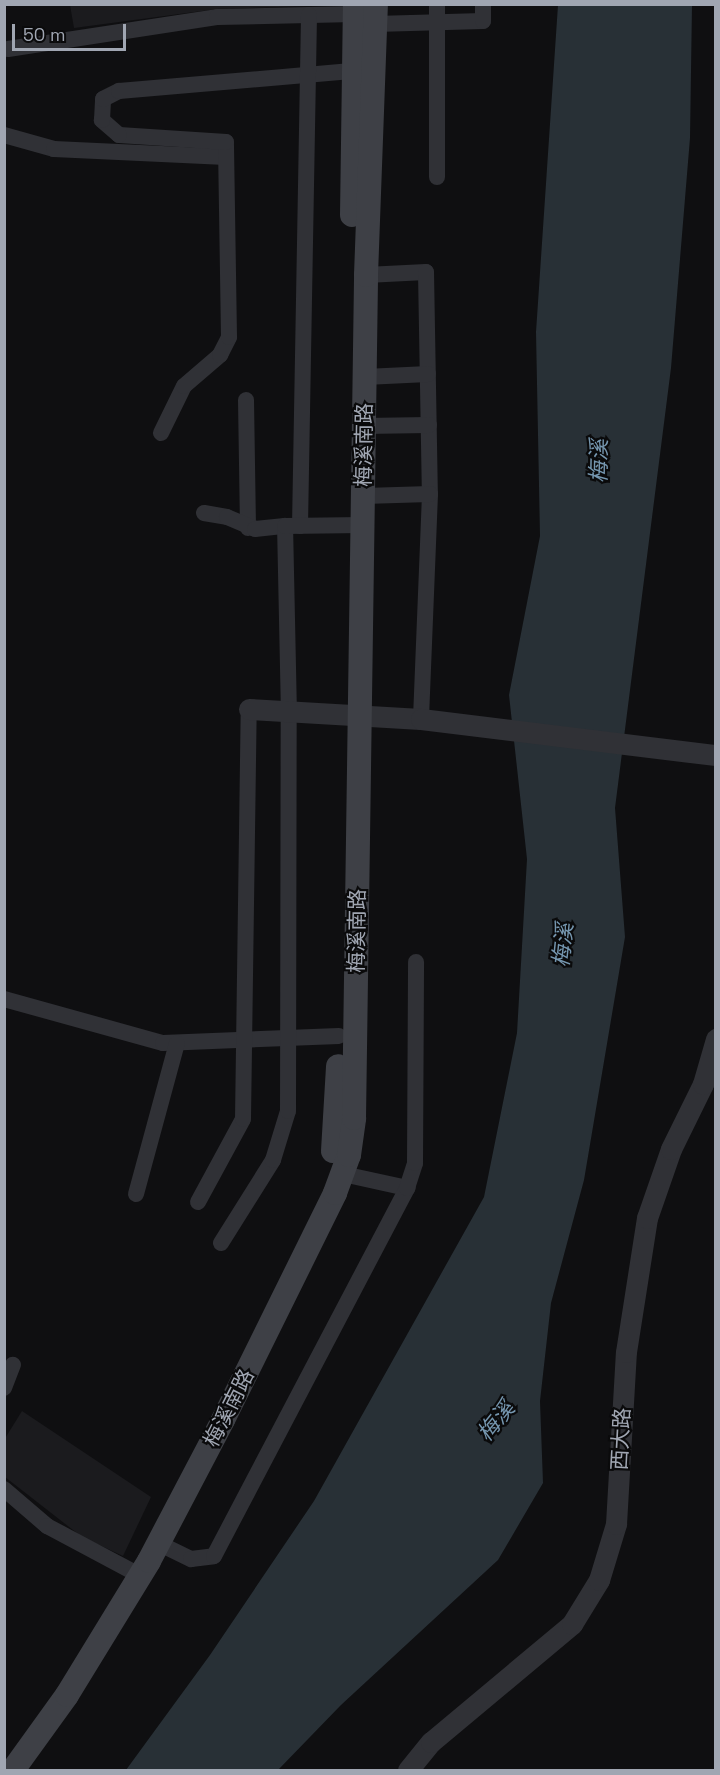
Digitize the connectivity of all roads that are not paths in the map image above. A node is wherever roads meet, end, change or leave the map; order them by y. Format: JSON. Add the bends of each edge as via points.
{"nodes":[{"id":1,"x":437,"y":4,"type":"edge"},
{"id":2,"x":483,"y":4,"type":"edge"},
{"id":3,"x":365,"y":12,"type":"edge"},
{"id":4,"x":309,"y":15,"type":"junction"},
{"id":5,"x":437,"y":22,"type":"junction"},
{"id":6,"x":8,"y":49,"type":"dead end"},
{"id":7,"x":354,"y":71,"type":"junction"},
{"id":8,"x":309,"y":73,"type":"junction"},
{"id":9,"x":4,"y":135,"type":"edge"},
{"id":10,"x":226,"y":156,"type":"junction"},
{"id":11,"x":437,"y":177,"type":"dead end"},
{"id":12,"x":366,"y":275,"type":"junction"},
{"id":13,"x":428,"y":374,"type":"junction"},
{"id":14,"x":365,"y":377,"type":"junction"},
{"id":15,"x":246,"y":400,"type":"dead end"},
{"id":16,"x":429,"y":425,"type":"junction"},
{"id":17,"x":364,"y":426,"type":"junction"},
{"id":18,"x":161,"y":433,"type":"dead end"},
{"id":19,"x":430,"y":494,"type":"junction"},
{"id":20,"x":364,"y":496,"type":"junction"},
{"id":21,"x":204,"y":513,"type":"dead end"},
{"id":22,"x":356,"y":525,"type":"junction"},
{"id":23,"x":293,"y":526,"type":"junction"},
{"id":24,"x":249,"y":528,"type":"junction"},
{"id":25,"x":249,"y":709,"type":"joint"},
{"id":26,"x":289,"y":711,"type":"junction"},
{"id":27,"x":354,"y":715,"type":"junction"},
{"id":28,"x":421,"y":719,"type":"junction"},
{"id":29,"x":716,"y":755,"type":"edge"},
{"id":30,"x":416,"y":962,"type":"dead end"},
{"id":31,"x":4,"y":999,"type":"edge"},
{"id":32,"x":339,"y":1036,"type":"junction"},
{"id":33,"x":291,"y":1038,"type":"junction"},
{"id":34,"x":716,"y":1039,"type":"edge"},
{"id":35,"x":245,"y":1040,"type":"junction"},
{"id":36,"x":177,"y":1043,"type":"junction"},
{"id":37,"x":343,"y":1174,"type":"junction"},
{"id":38,"x":407,"y":1188,"type":"junction"},
{"id":39,"x":136,"y":1194,"type":"dead end"},
{"id":40,"x":198,"y":1202,"type":"dead end"},
{"id":41,"x":221,"y":1243,"type":"dead end"},
{"id":42,"x":13,"y":1365,"type":"dead end"},
{"id":43,"x":4,"y":1388,"type":"edge"},
{"id":44,"x":4,"y":1489,"type":"edge"},
{"id":45,"x":158,"y":1543,"type":"junction"},
{"id":46,"x":135,"y":1573,"type":"junction"},
{"id":47,"x":4,"y":1767,"type":"edge"},
{"id":48,"x":13,"y":1770,"type":"edge"},
{"id":49,"x":408,"y":1770,"type":"edge"}],
"edges":[{"from":1,"to":5,"type":"street"},
{"from":2,"to":5,"type":"street","via":[[483,21]]},
{"from":3,"to":4,"type":"street"},
{"from":3,"to":5,"type":"street"},
{"from":3,"to":7,"type":"main road","name":"梅溪南路"},
{"from":3,"to":12,"type":"main road","name":"梅溪南路"},
{"from":4,"to":6,"type":"street","via":[[217,17]]},
{"from":4,"to":8,"type":"street"},
{"from":5,"to":11,"type":"street"},
{"from":7,"to":8,"type":"street"},
{"from":7,"to":22,"type":"main road","name":"梅溪南路"},
{"from":8,"to":10,"type":"street","via":[[119,91],[103,99],[102,120],[119,135],[226,142]]},
{"from":8,"to":23,"type":"street"},
{"from":9,"to":10,"type":"street","via":[[54,149]]},
{"from":10,"to":18,"type":"street","via":[[229,337],[220,355],[184,386]]},
{"from":12,"to":13,"type":"street","via":[[426,272]]},
{"from":12,"to":14,"type":"main road","name":"梅溪南路"},
{"from":13,"to":14,"type":"street"},
{"from":13,"to":16,"type":"street"},
{"from":14,"to":17,"type":"main road","name":"梅溪南路"},
{"from":15,"to":24,"type":"street"},
{"from":16,"to":17,"type":"street"},
{"from":16,"to":19,"type":"street"},
{"from":17,"to":20,"type":"main road","name":"梅溪南路"},
{"from":19,"to":20,"type":"street"},
{"from":19,"to":28,"type":"street"},
{"from":20,"to":22,"type":"main road","name":"梅溪南路"},
{"from":21,"to":24,"type":"street","via":[[227,517]]},
{"from":22,"to":23,"type":"street"},
{"from":22,"to":27,"type":"main road","name":"梅溪南路"},
{"from":23,"to":24,"type":"street"},
{"from":23,"to":26,"type":"street"},
{"from":25,"to":26,"type":"street"},
{"from":25,"to":35,"type":"street"},
{"from":26,"to":27,"type":"street"},
{"from":26,"to":33,"type":"street"},
{"from":27,"to":28,"type":"street"},
{"from":27,"to":32,"type":"main road","name":"梅溪南路"},
{"from":27,"to":37,"type":"main road","name":"梅溪南路","via":[[354,1118]]},
{"from":28,"to":29,"type":"street"},
{"from":30,"to":38,"type":"street","via":[[415,1163]]},
{"from":31,"to":36,"type":"street","via":[[132,1038]]},
{"from":32,"to":33,"type":"street"},
{"from":32,"to":46,"type":"main road","name":"梅溪南路","via":[[334,1145],[318,1196]]},
{"from":33,"to":35,"type":"street"},
{"from":33,"to":41,"type":"street","via":[[288,1111],[282,1142],[260,1186]]},
{"from":34,"to":49,"type":"street","name":"西大路","via":[[704,1084],[658,1180],[642,1239],[626,1352],[616,1524],[599,1580],[572,1624],[431,1742]]},
{"from":35,"to":36,"type":"street"},
{"from":35,"to":40,"type":"street","via":[[243,1119]]},
{"from":36,"to":39,"type":"street"},
{"from":37,"to":38,"type":"street"},
{"from":37,"to":45,"type":"main road","name":"梅溪南路","via":[[224,1420]]},
{"from":38,"to":45,"type":"street","via":[[214,1556],[191,1558]]},
{"from":42,"to":43,"type":"street"},
{"from":44,"to":46,"type":"street","via":[[47,1526]]},
{"from":45,"to":46,"type":"main road","name":"梅溪南路"},
{"from":46,"to":47,"type":"main road","name":"梅溪南路"},
{"from":46,"to":48,"type":"main road","name":"梅溪南路","via":[[67,1695]]}]}
